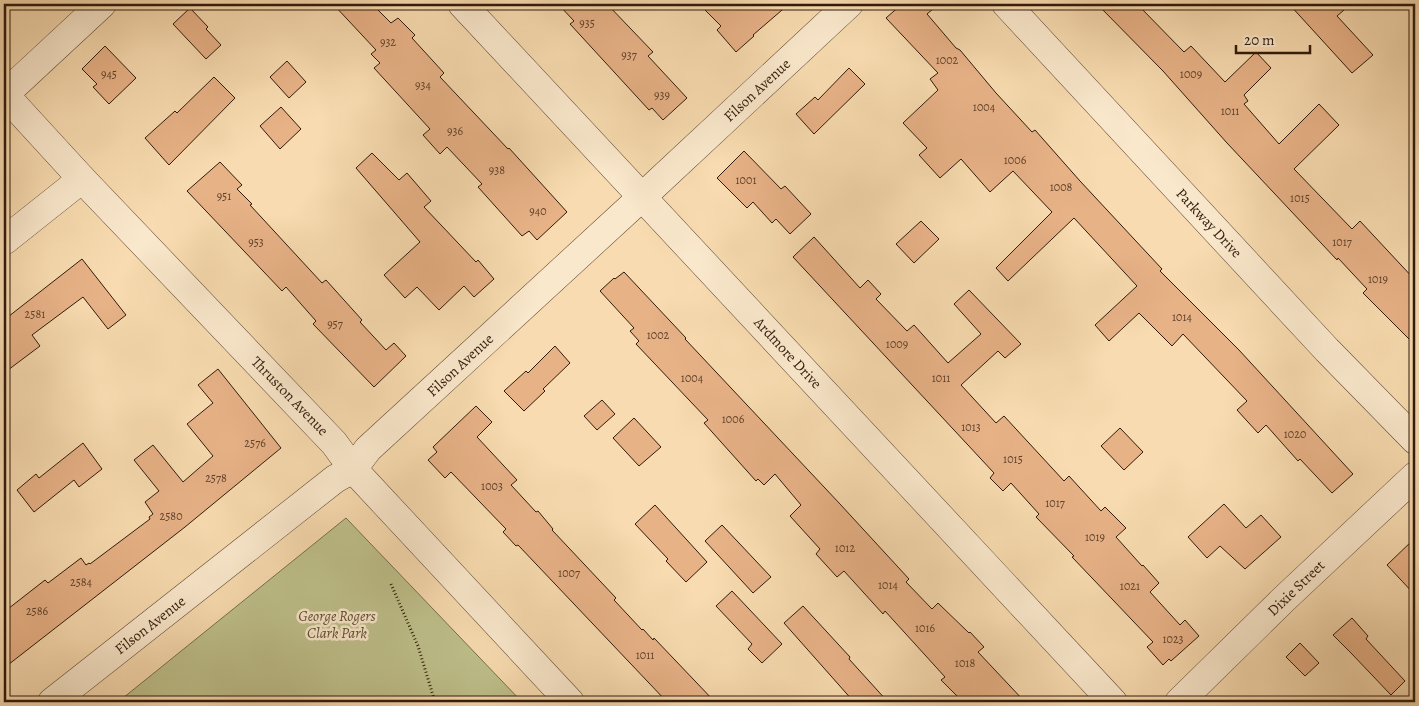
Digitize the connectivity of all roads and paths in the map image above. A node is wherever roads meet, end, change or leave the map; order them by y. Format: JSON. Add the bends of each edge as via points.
{"nodes":[{"id":1,"x":102,"y":4,"type":"edge"},
{"id":2,"x":462,"y":4,"type":"edge"},
{"id":3,"x":849,"y":4,"type":"edge"},
{"id":4,"x":1006,"y":4,"type":"edge"},
{"id":5,"x":4,"y":95,"type":"edge"},
{"id":6,"x":82,"y":179,"type":"junction"},
{"id":7,"x":642,"y":196,"type":"junction"},
{"id":8,"x":4,"y":241,"type":"edge"},
{"id":9,"x":1415,"y":440,"type":"edge"},
{"id":10,"x":353,"y":468,"type":"junction"},
{"id":11,"x":1415,"y":476,"type":"edge"},
{"id":12,"x":391,"y":584,"type":"dead end"},
{"id":13,"x":52,"y":702,"type":"edge"},
{"id":14,"x":435,"y":702,"type":"edge"},
{"id":15,"x":570,"y":702,"type":"edge"},
{"id":16,"x":1113,"y":702,"type":"edge"},
{"id":17,"x":1179,"y":702,"type":"edge"}],
"edges":[{"from":1,"to":5,"type":"street"},
{"from":2,"to":7,"type":"street","name":"Ardmore Drive"},
{"from":3,"to":7,"type":"street","name":"Filson Avenue"},
{"from":4,"to":9,"type":"street","name":"Parkway Drive"},
{"from":5,"to":6,"type":"street","name":"Thruston Avenue"},
{"from":6,"to":8,"type":"street"},
{"from":6,"to":10,"type":"street","name":"Thruston Avenue","via":[[334,443]]},
{"from":7,"to":10,"type":"street","name":"Filson Avenue","via":[[368,449]]},
{"from":7,"to":16,"type":"street","name":"Ardmore Drive"},
{"from":10,"to":13,"type":"street","name":"Filson Avenue"},
{"from":10,"to":15,"type":"street","name":"Thruston Avenue"},
{"from":11,"to":17,"type":"street","name":"Dixie Street"},
{"from":12,"to":14,"type":"path","via":[[418,646]]}]}
